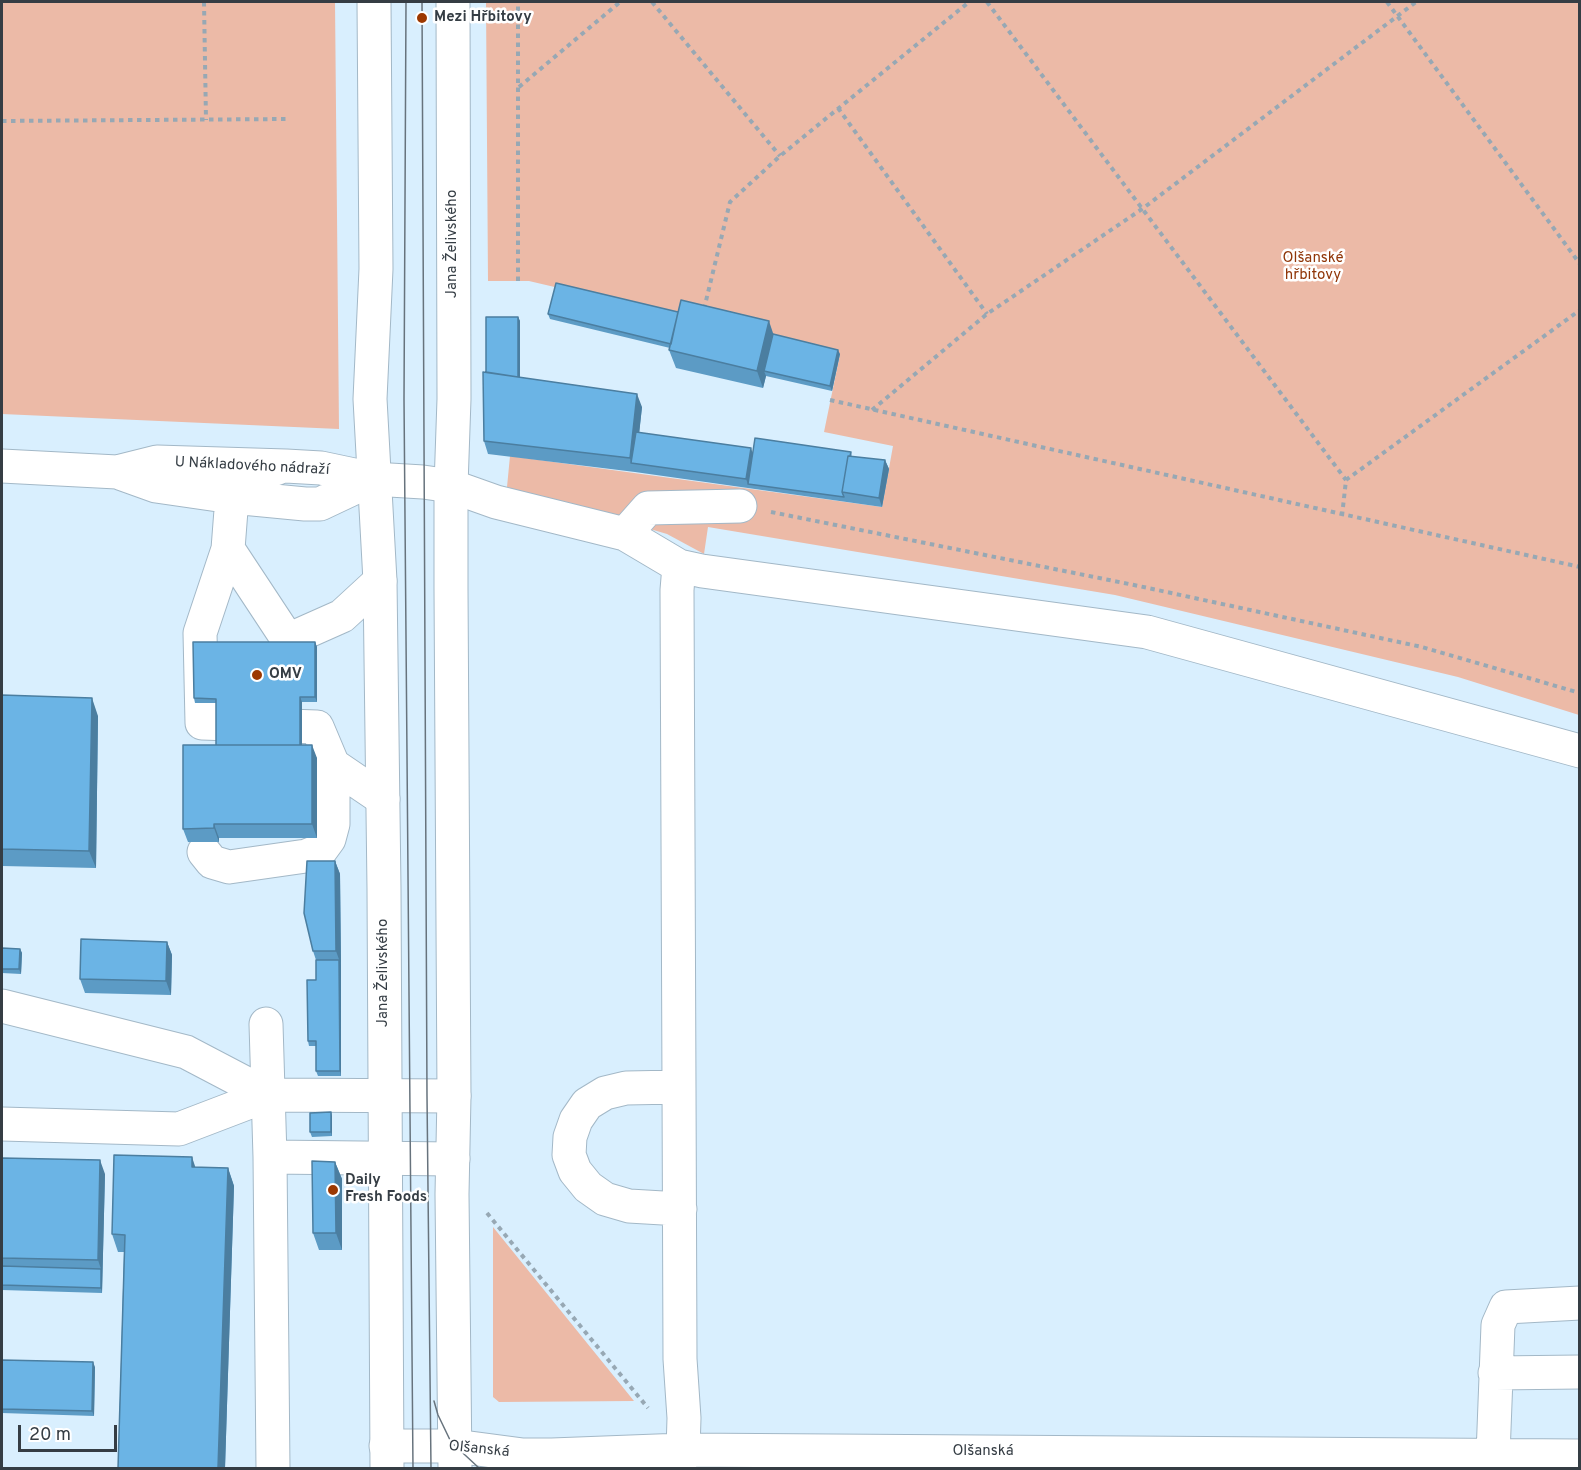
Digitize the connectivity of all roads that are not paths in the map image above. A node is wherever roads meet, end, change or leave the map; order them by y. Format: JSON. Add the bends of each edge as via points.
{"nodes":[{"id":1,"x":374,"y":2,"type":"edge"},
{"id":2,"x":453,"y":2,"type":"edge"},
{"id":3,"x":2,"y":466,"type":"edge"},
{"id":4,"x":286,"y":466,"type":"junction"},
{"id":5,"x":117,"y":472,"type":"junction"},
{"id":6,"x":373,"y":478,"type":"junction"},
{"id":7,"x":451,"y":486,"type":"junction"},
{"id":8,"x":232,"y":497,"type":"junction"},
{"id":9,"x":740,"y":506,"type":"road end"},
{"id":10,"x":625,"y":534,"type":"junction"},
{"id":11,"x":228,"y":549,"type":"junction"},
{"id":12,"x":679,"y":566,"type":"junction"},
{"id":13,"x":380,"y":581,"type":"junction"},
{"id":14,"x":288,"y":640,"type":"junction"},
{"id":15,"x":202,"y":723,"type":"junction"},
{"id":16,"x":281,"y":725,"type":"junction"},
{"id":17,"x":1580,"y":751,"type":"edge"},
{"id":18,"x":203,"y":757,"type":"edge"},
{"id":19,"x":333,"y":765,"type":"junction"},
{"id":20,"x":383,"y":799,"type":"junction"},
{"id":21,"x":204,"y":852,"type":"edge"},
{"id":22,"x":2,"y":1006,"type":"edge"},
{"id":23,"x":266,"y":1024,"type":"dead end"},
{"id":24,"x":679,"y":1087,"type":"junction"},
{"id":25,"x":268,"y":1095,"type":"junction"},
{"id":26,"x":385,"y":1095,"type":"junction"},
{"id":27,"x":453,"y":1096,"type":"junction"},
{"id":28,"x":2,"y":1124,"type":"edge"},
{"id":29,"x":270,"y":1157,"type":"junction"},
{"id":30,"x":385,"y":1158,"type":"junction"},
{"id":31,"x":453,"y":1159,"type":"junction"},
{"id":32,"x":680,"y":1209,"type":"junction"},
{"id":33,"x":1580,"y":1303,"type":"edge"},
{"id":34,"x":1495,"y":1372,"type":"junction"},
{"id":35,"x":1580,"y":1372,"type":"edge"},
{"id":36,"x":1493,"y":1455,"type":"junction"},
{"id":37,"x":1580,"y":1456,"type":"edge"},
{"id":38,"x":386,"y":1457,"type":"edge"},
{"id":39,"x":455,"y":1457,"type":"edge"},
{"id":40,"x":681,"y":1459,"type":"edge"},
{"id":41,"x":273,"y":1468,"type":"edge"}],
"edges":[{"from":1,"to":6,"type":"main road","name":"Jana Želivského","via":[[376,269],[370,399]]},
{"from":2,"to":7,"type":"main road","name":"Jana Želivského"},
{"from":3,"to":5,"type":"main road","name":"U Nákladového nádraží"},
{"from":4,"to":5,"type":"main road","name":"U Nákladového nádraží","via":[[158,462]]},
{"from":4,"to":6,"type":"main road","name":"U Nákladového nádraží"},
{"from":4,"to":8,"type":"main road","via":[[247,479]]},
{"from":5,"to":8,"type":"main road","name":"U Nákladového nádraží","via":[[156,486]]},
{"from":6,"to":7,"type":"main road"},
{"from":6,"to":8,"type":"main road","name":"U Nákladového nádraží","via":[[320,504]]},
{"from":6,"to":13,"type":"main road","name":"Jana Želivského"},
{"from":7,"to":10,"type":"main road","via":[[496,502]]},
{"from":7,"to":27,"type":"main road","name":"Jana Želivského"},
{"from":8,"to":11,"type":"main road"},
{"from":9,"to":10,"type":"main road","via":[[648,508]]},
{"from":10,"to":12,"type":"main road"},
{"from":11,"to":14,"type":"main road"},
{"from":11,"to":15,"type":"main road","via":[[200,633]]},
{"from":12,"to":17,"type":"main road","via":[[1147,632]]},
{"from":12,"to":24,"type":"main road","via":[[690,843]]},
{"from":13,"to":14,"type":"main road","via":[[342,616]]},
{"from":13,"to":20,"type":"main road","name":"Jana Želivského"},
{"from":14,"to":16,"type":"main road"},
{"from":15,"to":16,"type":"main road"},
{"from":15,"to":18,"type":"main road"},
{"from":16,"to":19,"type":"main road","via":[[317,727]]},
{"from":19,"to":20,"type":"main road"},
{"from":19,"to":21,"type":"main road","via":[[333,824],[321,850],[306,856],[229,867],[212,862]]},
{"from":20,"to":26,"type":"main road","name":"Jana Želivského"},
{"from":22,"to":25,"type":"main road","via":[[186,1052]]},
{"from":23,"to":25,"type":"main road"},
{"from":24,"to":32,"type":"main road"},
{"from":24,"to":32,"type":"main road","via":[[626,1088],[605,1093],[587,1104],[570,1137],[569,1155],[588,1187],[605,1199],[629,1206]]},
{"from":25,"to":26,"type":"main road"},
{"from":25,"to":28,"type":"main road","via":[[178,1129]]},
{"from":25,"to":29,"type":"main road"},
{"from":26,"to":27,"type":"main road"},
{"from":26,"to":30,"type":"main road","name":"Jana Želivského"},
{"from":27,"to":31,"type":"main road","name":"Jana Želivského"},
{"from":29,"to":30,"type":"main road"},
{"from":29,"to":41,"type":"main road"},
{"from":30,"to":31,"type":"main road"},
{"from":30,"to":38,"type":"main road","name":"Jana Želivského"},
{"from":31,"to":39,"type":"main road","name":"Jana Želivského"},
{"from":32,"to":40,"type":"main road"},
{"from":33,"to":34,"type":"main road","via":[[1506,1307],[1498,1325]]},
{"from":34,"to":35,"type":"main road"},
{"from":34,"to":36,"type":"main road"},
{"from":36,"to":37,"type":"main road","name":"Olšanská"},
{"from":36,"to":40,"type":"main road","name":"Olšanská"},
{"from":38,"to":39,"type":"main road","name":"Olšanská"},
{"from":39,"to":40,"type":"main road","name":"Olšanská","via":[[583,1455]]}]}
